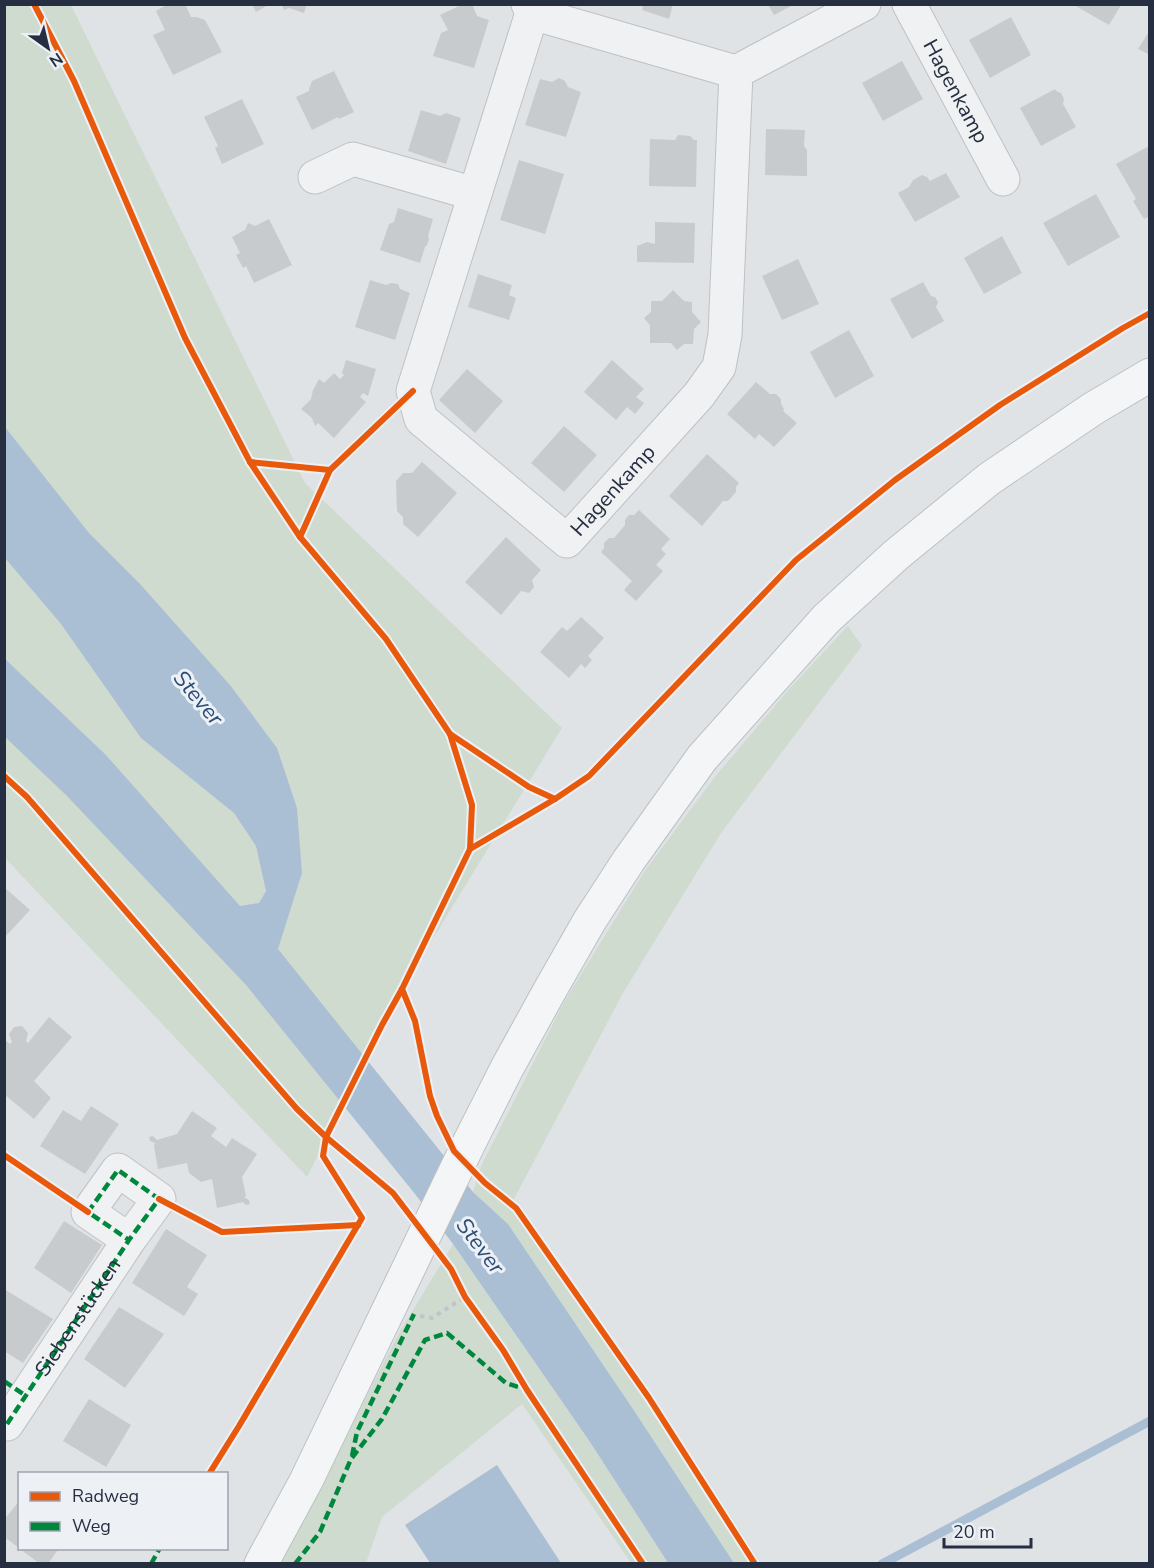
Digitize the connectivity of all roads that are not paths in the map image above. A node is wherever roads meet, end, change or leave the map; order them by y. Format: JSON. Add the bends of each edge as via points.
{"nodes":[{"id":1,"x":864,"y":4,"type":"edge"},
{"id":2,"x":909,"y":4,"type":"edge"},
{"id":3,"x":530,"y":9,"type":"edge"},
{"id":4,"x":736,"y":72,"type":"junction"},
{"id":5,"x":315,"y":177,"type":"dead end"},
{"id":6,"x":1003,"y":179,"type":"dead end"},
{"id":7,"x":475,"y":194,"type":"junction"},
{"id":8,"x":1149,"y":375,"type":"edge"},
{"id":9,"x":129,"y":1240,"type":"dead end"},
{"id":10,"x":15,"y":1389,"type":"edge"},
{"id":11,"x":7,"y":1424,"type":"dead end"},
{"id":12,"x":261,"y":1563,"type":"edge"}],
"edges":[{"from":1,"to":4,"type":"street"},
{"from":2,"to":6,"type":"street","name":"Hagenkamp"},
{"from":3,"to":4,"type":"street","name":"Hagenkamp"},
{"from":3,"to":7,"type":"street","name":"Hagenkamp"},
{"from":4,"to":7,"type":"street","name":"Hagenkamp","via":[[725,335],[719,367],[699,396],[567,541],[422,419],[413,391]]},
{"from":5,"to":7,"type":"street","via":[[353,159]]},
{"from":8,"to":12,"type":"main road","via":[[990,479],[896,555],[826,619],[702,758],[622,870],[507,1068],[306,1481]]},
{"from":9,"to":10,"type":"street","name":"Siebenstücken"},
{"from":10,"to":11,"type":"street","name":"Siebenstücken"}]}
